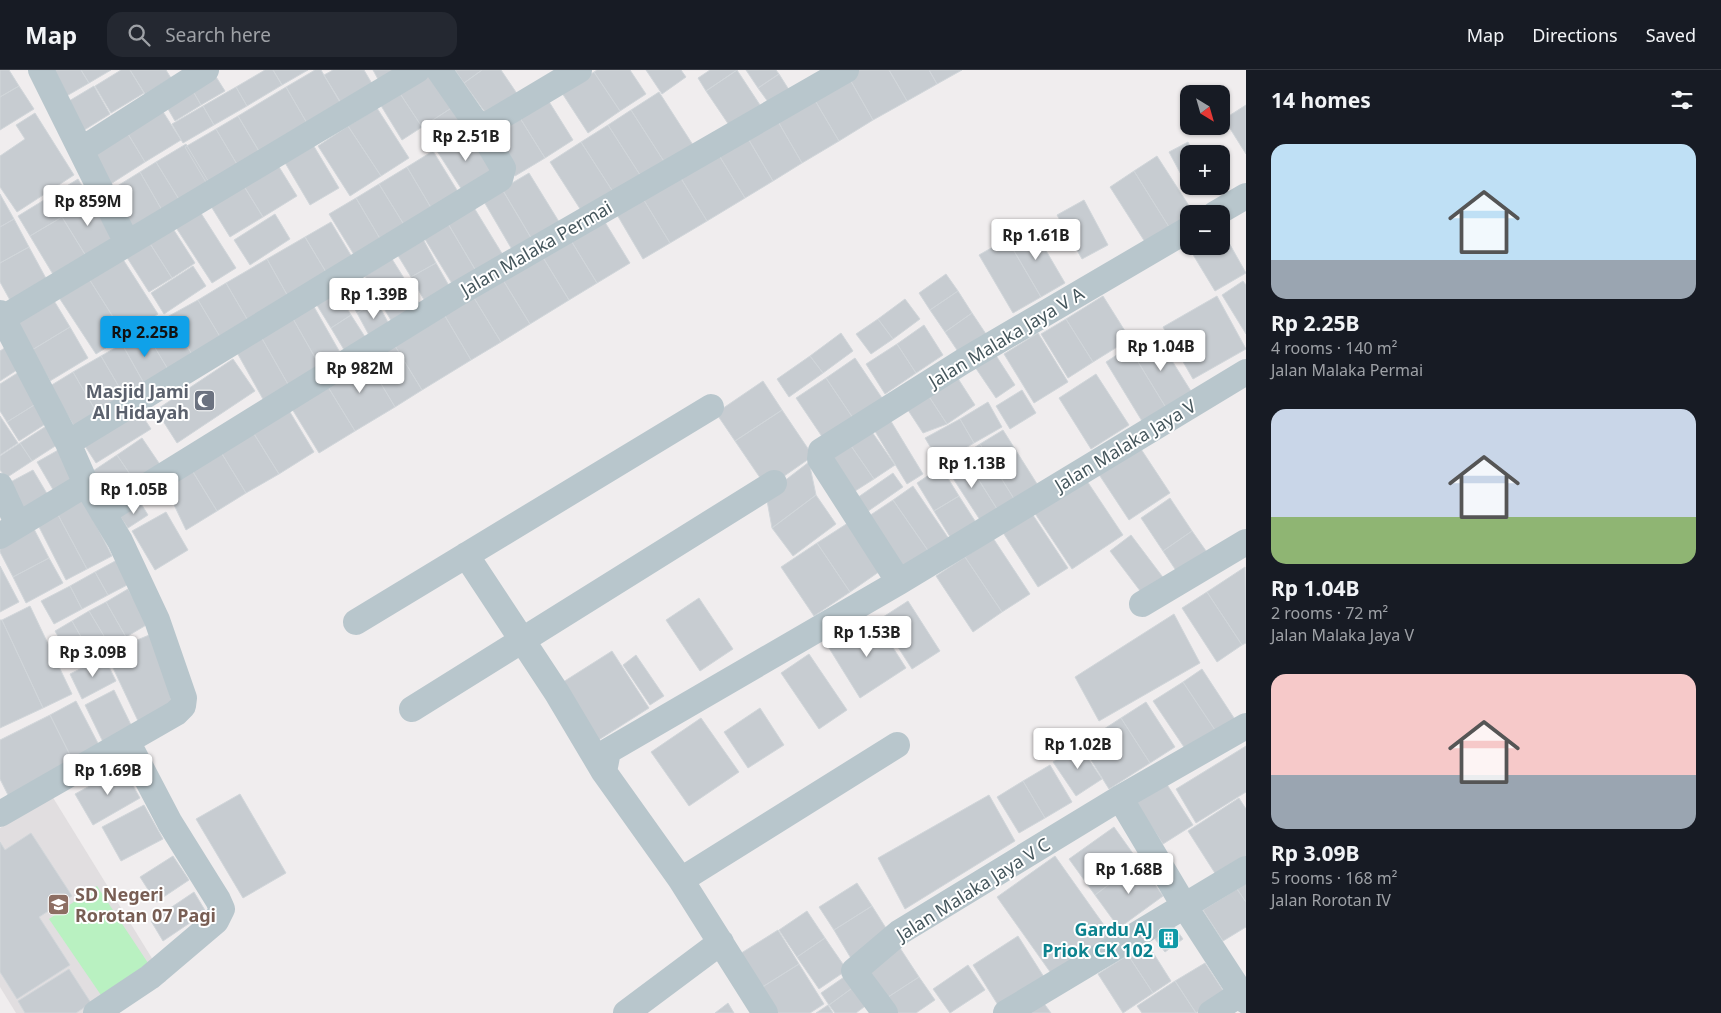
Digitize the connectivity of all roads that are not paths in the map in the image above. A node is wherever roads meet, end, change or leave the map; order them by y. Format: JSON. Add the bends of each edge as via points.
{"nodes":[{"id":1,"x":41,"y":70,"type":"edge"},
{"id":2,"x":206,"y":70,"type":"edge"},
{"id":3,"x":418,"y":70,"type":"edge"},
{"id":4,"x":439,"y":70,"type":"edge"},
{"id":5,"x":579,"y":70,"type":"edge"},
{"id":6,"x":846,"y":70,"type":"edge"},
{"id":7,"x":480,"y":129,"type":"junction"},
{"id":8,"x":81,"y":150,"type":"junction"},
{"id":9,"x":1246,"y":196,"type":"edge"},
{"id":10,"x":1230,"y":205,"type":"edge"},
{"id":11,"x":1180,"y":234,"type":"edge"},
{"id":12,"x":127,"y":244,"type":"junction"},
{"id":13,"x":1,"y":316,"type":"edge"},
{"id":14,"x":1246,"y":372,"type":"edge"},
{"id":15,"x":711,"y":406,"type":"dead end"},
{"id":16,"x":68,"y":443,"type":"junction"},
{"id":17,"x":86,"y":484,"type":"junction"},
{"id":18,"x":774,"y":484,"type":"dead end"},
{"id":19,"x":0,"y":486,"type":"edge"},
{"id":20,"x":103,"y":512,"type":"junction"},
{"id":21,"x":9,"y":531,"type":"edge"},
{"id":22,"x":1246,"y":542,"type":"edge"},
{"id":23,"x":466,"y":555,"type":"junction"},
{"id":24,"x":899,"y":582,"type":"junction"},
{"id":25,"x":1142,"y":604,"type":"dead end"},
{"id":26,"x":356,"y":622,"type":"dead end"},
{"id":27,"x":521,"y":641,"type":"junction"},
{"id":28,"x":412,"y":709,"type":"dead end"},
{"id":29,"x":1246,"y":726,"type":"edge"},
{"id":30,"x":127,"y":741,"type":"junction"},
{"id":31,"x":897,"y":745,"type":"dead end"},
{"id":32,"x":604,"y":772,"type":"junction"},
{"id":33,"x":1120,"y":798,"type":"junction"},
{"id":34,"x":0,"y":814,"type":"edge"},
{"id":35,"x":1246,"y":869,"type":"edge"},
{"id":36,"x":681,"y":880,"type":"junction"},
{"id":37,"x":1185,"y":907,"type":"junction"},
{"id":38,"x":721,"y":942,"type":"junction"},
{"id":39,"x":1244,"y":995,"type":"edge"},
{"id":40,"x":96,"y":1013,"type":"edge"},
{"id":41,"x":626,"y":1013,"type":"edge"},
{"id":42,"x":765,"y":1013,"type":"edge"},
{"id":43,"x":885,"y":1013,"type":"edge"},
{"id":44,"x":1006,"y":1013,"type":"edge"},
{"id":45,"x":1211,"y":1013,"type":"edge"}],
"edges":[{"from":1,"to":8,"type":"street"},
{"from":2,"to":8,"type":"street"},
{"from":3,"to":12,"type":"street"},
{"from":4,"to":7,"type":"street"},
{"from":5,"to":7,"type":"street"},
{"from":6,"to":20,"type":"street","name":"Jalan Malaka Permai","via":[[457,294]]},
{"from":7,"to":16,"type":"street","via":[[502,168],[503,174],[497,183]]},
{"from":8,"to":12,"type":"street"},
{"from":9,"to":10,"type":"street"},
{"from":11,"to":24,"type":"street","name":"Jalan Malaka Jaya V A","via":[[962,362],[824,448],[820,459]]},
{"from":12,"to":13,"type":"street"},
{"from":13,"to":16,"type":"street"},
{"from":14,"to":24,"type":"street","name":"Jalan Malaka Jaya V"},
{"from":15,"to":23,"type":"street"},
{"from":16,"to":17,"type":"street"},
{"from":17,"to":20,"type":"street"},
{"from":17,"to":21,"type":"street"},
{"from":18,"to":27,"type":"street"},
{"from":19,"to":21,"type":"street"},
{"from":20,"to":30,"type":"street","via":[[157,620],[184,698],[183,706],[176,713]]},
{"from":22,"to":25,"type":"street"},
{"from":23,"to":26,"type":"street"},
{"from":23,"to":27,"type":"street"},
{"from":24,"to":32,"type":"street","name":"Jalan Malaka Jaya V","via":[[608,751]]},
{"from":27,"to":28,"type":"street"},
{"from":27,"to":32,"type":"street","via":[[557,693]]},
{"from":29,"to":33,"type":"street","name":"Jalan Malaka Jaya V C"},
{"from":30,"to":34,"type":"street"},
{"from":30,"to":40,"type":"street","via":[[170,823],[222,909],[216,921],[150,976]]},
{"from":31,"to":36,"type":"street"},
{"from":32,"to":36,"type":"street"},
{"from":33,"to":37,"type":"street"},
{"from":33,"to":43,"type":"street","name":"Jalan Malaka Jaya V C","via":[[900,932],[854,971]]},
{"from":35,"to":37,"type":"street"},
{"from":36,"to":38,"type":"street"},
{"from":37,"to":39,"type":"street"},
{"from":37,"to":44,"type":"street"},
{"from":38,"to":41,"type":"street"},
{"from":38,"to":42,"type":"street"},
{"from":39,"to":45,"type":"street"}]}
